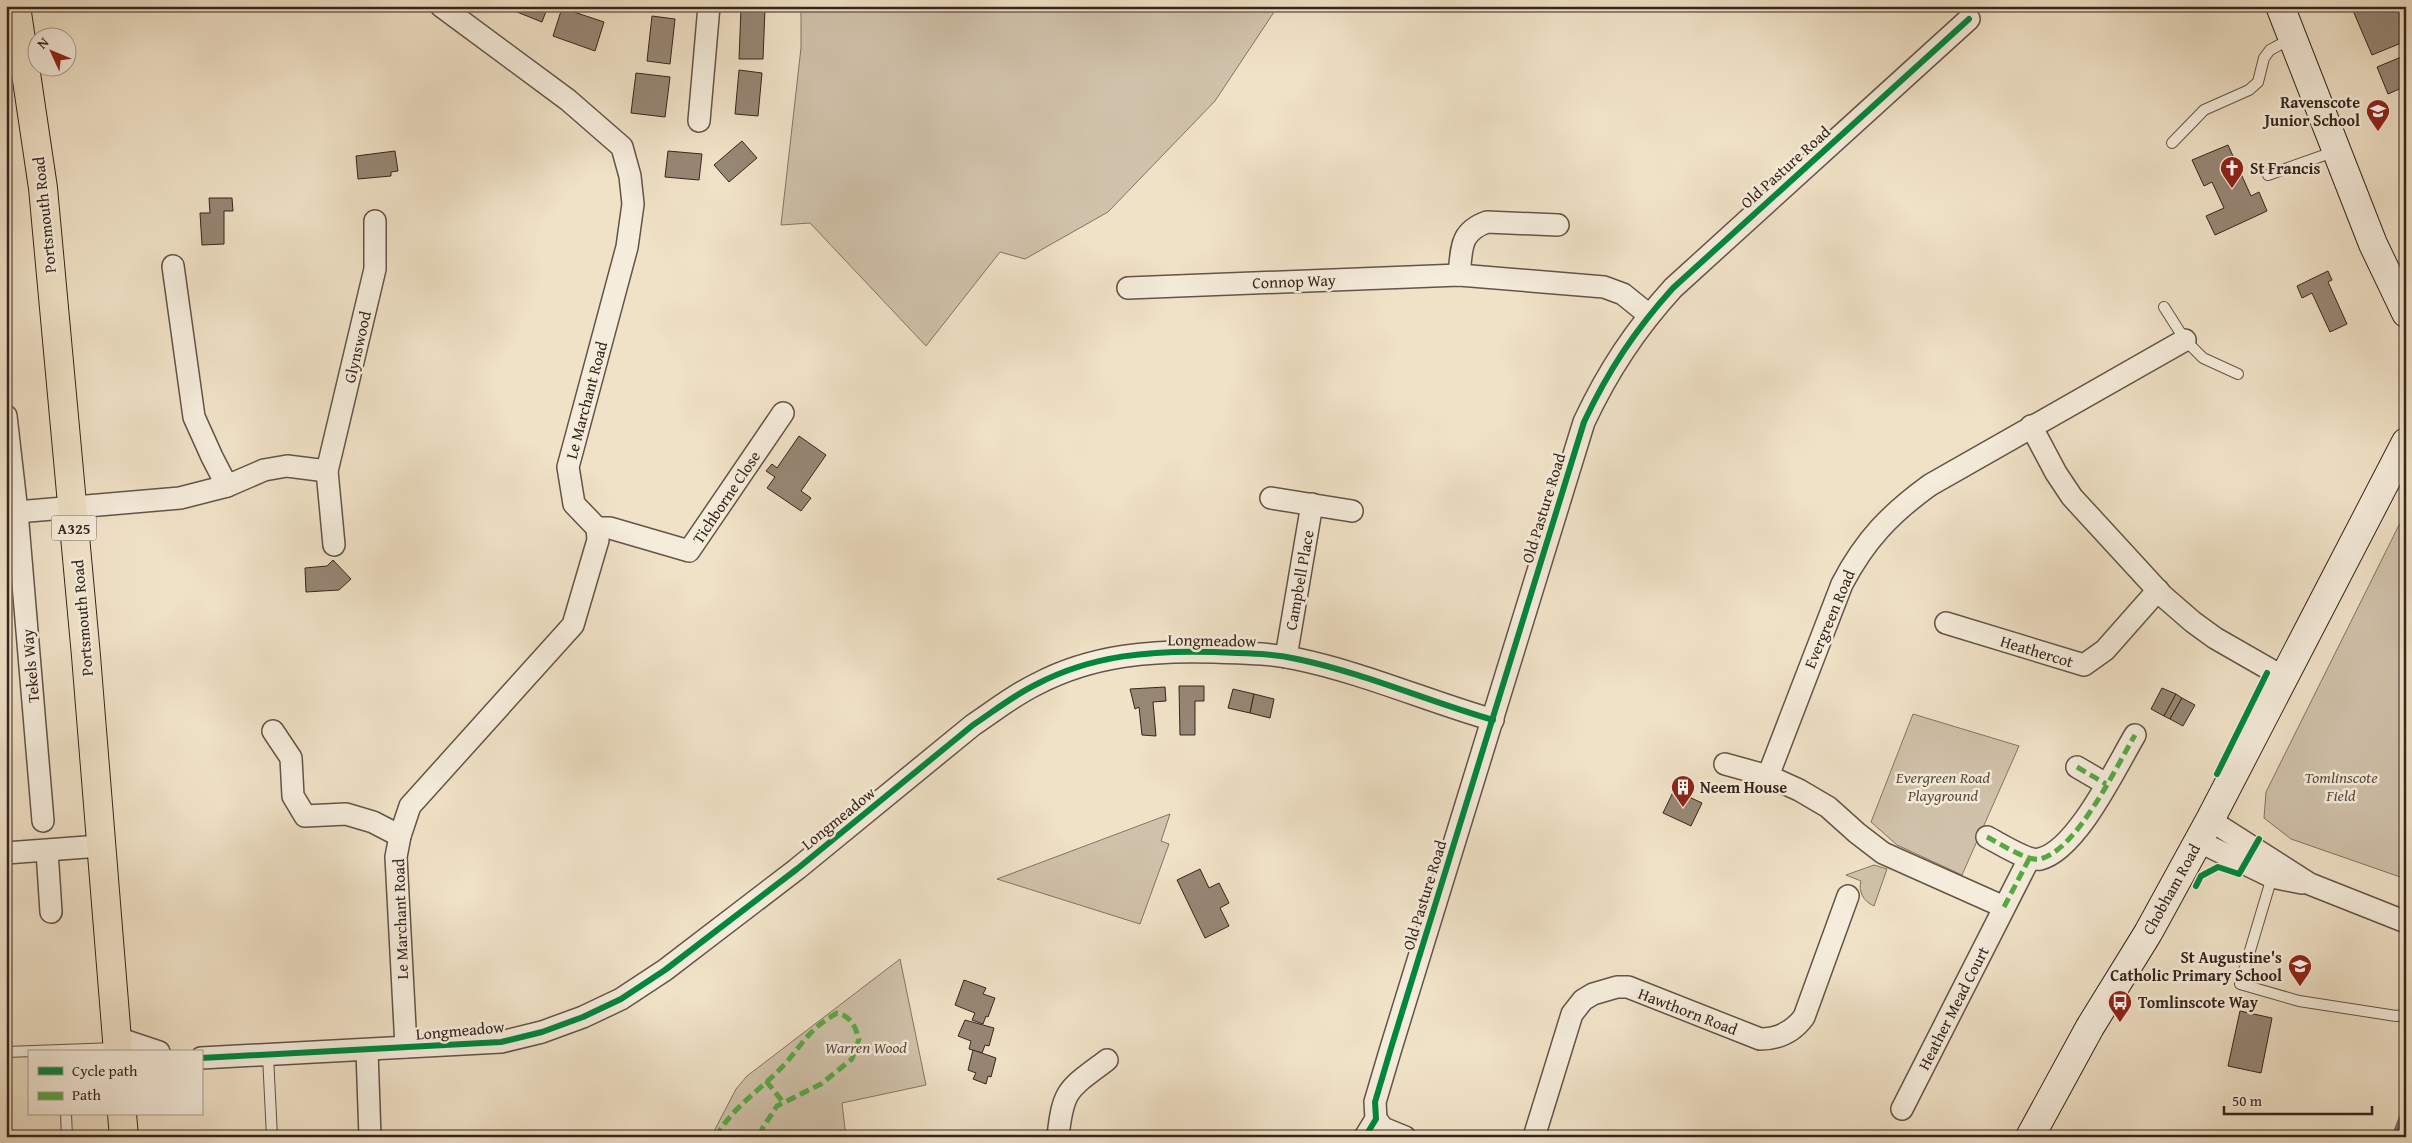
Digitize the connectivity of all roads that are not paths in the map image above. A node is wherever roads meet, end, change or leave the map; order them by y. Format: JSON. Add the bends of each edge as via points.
{"nodes":[{"id":1,"x":16,"y":6,"type":"edge"},
{"id":2,"x":441,"y":6,"type":"edge"},
{"id":3,"x":709,"y":6,"type":"edge"},
{"id":4,"x":2280,"y":6,"type":"edge"},
{"id":5,"x":464,"y":12,"type":"edge"},
{"id":6,"x":1969,"y":20,"type":"dead end"},
{"id":7,"x":2292,"y":38,"type":"junction"},
{"id":8,"x":698,"y":122,"type":"dead end"},
{"id":9,"x":2172,"y":143,"type":"dead end"},
{"id":10,"x":2337,"y":151,"type":"junction"},
{"id":11,"x":2268,"y":174,"type":"dead end"},
{"id":12,"x":374,"y":221,"type":"dead end"},
{"id":13,"x":1558,"y":224,"type":"dead end"},
{"id":14,"x":173,"y":266,"type":"dead end"},
{"id":15,"x":1459,"y":275,"type":"junction"},
{"id":16,"x":1128,"y":288,"type":"dead end"},
{"id":17,"x":2164,"y":307,"type":"dead end"},
{"id":18,"x":2406,"y":313,"type":"edge"},
{"id":19,"x":1649,"y":315,"type":"junction"},
{"id":20,"x":2185,"y":340,"type":"junction"},
{"id":21,"x":2238,"y":374,"type":"dead end"},
{"id":22,"x":783,"y":413,"type":"dead end"},
{"id":23,"x":6,"y":416,"type":"edge"},
{"id":24,"x":2031,"y":426,"type":"junction"},
{"id":25,"x":2406,"y":442,"type":"edge"},
{"id":26,"x":327,"y":472,"type":"junction"},
{"id":27,"x":227,"y":486,"type":"junction"},
{"id":28,"x":1271,"y":498,"type":"dead end"},
{"id":29,"x":1312,"y":504,"type":"junction"},
{"id":30,"x":72,"y":507,"type":"junction"},
{"id":31,"x":1352,"y":511,"type":"dead end"},
{"id":32,"x":17,"y":512,"type":"junction"},
{"id":33,"x":597,"y":528,"type":"junction"},
{"id":34,"x":334,"y":544,"type":"dead end"},
{"id":35,"x":2158,"y":590,"type":"junction"},
{"id":36,"x":1946,"y":624,"type":"dead end"},
{"id":37,"x":1286,"y":657,"type":"junction"},
{"id":38,"x":2283,"y":677,"type":"junction"},
{"id":39,"x":1493,"y":720,"type":"junction"},
{"id":40,"x":274,"y":731,"type":"dead end"},
{"id":41,"x":2135,"y":735,"type":"dead end"},
{"id":42,"x":1725,"y":764,"type":"dead end"},
{"id":43,"x":2077,"y":767,"type":"dead end"},
{"id":44,"x":1768,"y":776,"type":"junction"},
{"id":45,"x":2106,"y":784,"type":"junction"},
{"id":46,"x":43,"y":821,"type":"dead end"},
{"id":47,"x":2204,"y":830,"type":"junction"},
{"id":48,"x":400,"y":836,"type":"junction"},
{"id":49,"x":1987,"y":837,"type":"dead end"},
{"id":50,"x":100,"y":846,"type":"junction"},
{"id":51,"x":47,"y":851,"type":"junction"},
{"id":52,"x":6,"y":853,"type":"edge"},
{"id":53,"x":2029,"y":859,"type":"junction"},
{"id":54,"x":2272,"y":878,"type":"junction"},
{"id":55,"x":2310,"y":884,"type":"junction"},
{"id":56,"x":1848,"y":896,"type":"dead end"},
{"id":57,"x":2004,"y":907,"type":"junction"},
{"id":58,"x":51,"y":912,"type":"dead end"},
{"id":59,"x":2406,"y":922,"type":"edge"},
{"id":60,"x":2406,"y":1013,"type":"edge"},
{"id":61,"x":117,"y":1046,"type":"edge"},
{"id":62,"x":406,"y":1048,"type":"junction"},
{"id":63,"x":43,"y":1050,"type":"edge"},
{"id":64,"x":145,"y":1050,"type":"edge"},
{"id":65,"x":28,"y":1051,"type":"edge"},
{"id":66,"x":366,"y":1051,"type":"junction"},
{"id":67,"x":6,"y":1052,"type":"edge"},
{"id":68,"x":268,"y":1056,"type":"junction"},
{"id":69,"x":202,"y":1058,"type":"edge"},
{"id":70,"x":1107,"y":1060,"type":"dead end"},
{"id":71,"x":1902,"y":1109,"type":"dead end"},
{"id":72,"x":66,"y":1116,"type":"edge"},
{"id":73,"x":122,"y":1116,"type":"edge"},
{"id":74,"x":1370,"y":1128,"type":"edge"},
{"id":75,"x":66,"y":1137,"type":"edge"},
{"id":76,"x":124,"y":1137,"type":"edge"},
{"id":77,"x":272,"y":1137,"type":"edge"},
{"id":78,"x":370,"y":1137,"type":"edge"},
{"id":79,"x":1058,"y":1137,"type":"edge"},
{"id":80,"x":1405,"y":1137,"type":"edge"},
{"id":81,"x":1534,"y":1137,"type":"edge"},
{"id":82,"x":2030,"y":1137,"type":"edge"}],
"edges":[{"from":1,"to":30,"type":"main road","name":"Portsmouth Road","number":"A325","via":[[43,188]]},
{"from":2,"to":5,"type":"street","name":"Le Marchant Road"},
{"from":3,"to":8,"type":"street"},
{"from":4,"to":7,"type":"main road"},
{"from":5,"to":33,"type":"street","name":"Le Marchant Road","via":[[622,148],[630,176],[633,204],[627,247],[568,467],[574,504]]},
{"from":6,"to":19,"type":"street","name":"Old Pasture Road","via":[[1700,263]]},
{"from":7,"to":9,"type":"lane","via":[[2270,50],[2264,58],[2258,82],[2249,90],[2204,110]]},
{"from":7,"to":10,"type":"main road"},
{"from":10,"to":11,"type":"lane"},
{"from":10,"to":18,"type":"main road","via":[[2373,244]]},
{"from":12,"to":26,"type":"street","name":"Glynswood","via":[[375,269]]},
{"from":13,"to":15,"type":"street","via":[[1487,222],[1474,228],[1464,240]]},
{"from":14,"to":27,"type":"street","via":[[194,417]]},
{"from":15,"to":16,"type":"street","name":"Connop Way"},
{"from":15,"to":19,"type":"street","name":"Connop Way","via":[[1604,287],[1623,294]]},
{"from":17,"to":20,"type":"lane"},
{"from":19,"to":39,"type":"street","name":"Old Pasture Road","via":[[1612,366],[1584,422]]},
{"from":20,"to":21,"type":"lane","via":[[2203,358]]},
{"from":20,"to":24,"type":"street","name":"Evergreen Road"},
{"from":22,"to":33,"type":"street","name":"Tichborne Close","via":[[689,551],[610,528]]},
{"from":23,"to":32,"type":"street","name":"Tekels Way"},
{"from":24,"to":35,"type":"street","via":[[2072,497]]},
{"from":24,"to":44,"type":"street","name":"Evergreen Road","via":[[1930,485],[1905,503],[1867,542],[1842,584]]},
{"from":25,"to":38,"type":"main road","name":"Chobham Road"},
{"from":26,"to":27,"type":"street","via":[[287,466],[264,470]]},
{"from":26,"to":34,"type":"street","name":"Glynswood"},
{"from":27,"to":30,"type":"street","via":[[180,498]]},
{"from":28,"to":29,"type":"street"},
{"from":29,"to":31,"type":"street"},
{"from":29,"to":37,"type":"street","name":"Campbell Place"},
{"from":30,"to":32,"type":"street"},
{"from":30,"to":50,"type":"main road","name":"Portsmouth Road","number":"A325"},
{"from":32,"to":46,"type":"street","name":"Tekels Way"},
{"from":33,"to":48,"type":"street","name":"Le Marchant Road","via":[[598,540],[573,625],[410,806]]},
{"from":35,"to":36,"type":"street","name":"Heathercot","via":[[2105,650],[2084,665]]},
{"from":35,"to":38,"type":"street","via":[[2193,622]]},
{"from":37,"to":39,"type":"street","name":"Longmeadow","via":[[1338,670]]},
{"from":37,"to":62,"type":"street","name":"Longmeadow","via":[[1153,652],[1091,663],[1038,683],[973,725],[705,941],[621,998],[542,1032],[501,1042]]},
{"from":38,"to":47,"type":"main road","name":"Chobham Road"},
{"from":39,"to":74,"type":"street","name":"Old Pasture Road","via":[[1379,1085]]},
{"from":40,"to":48,"type":"street","via":[[291,758],[293,796],[305,816],[346,814],[373,822]]},
{"from":41,"to":45,"type":"street"},
{"from":42,"to":44,"type":"street"},
{"from":43,"to":45,"type":"street"},
{"from":44,"to":57,"type":"street","via":[[1828,807],[1883,853]]},
{"from":45,"to":53,"type":"street","via":[[2079,829],[2067,842],[2040,860]]},
{"from":47,"to":54,"type":"street"},
{"from":47,"to":55,"type":"street"},
{"from":47,"to":82,"type":"main road","name":"Chobham Road","via":[[2148,934],[2090,1028]]},
{"from":48,"to":62,"type":"street","name":"Le Marchant Road","via":[[396,856]]},
{"from":49,"to":53,"type":"street"},
{"from":50,"to":51,"type":"street"},
{"from":50,"to":61,"type":"main road","name":"Portsmouth Road","number":"A325"},
{"from":51,"to":52,"type":"street"},
{"from":51,"to":58,"type":"street"},
{"from":53,"to":57,"type":"street","name":"Heather Mead Court"},
{"from":54,"to":55,"type":"street"},
{"from":54,"to":60,"type":"lane","via":[[2240,984],[2298,1001],[2396,1016]]},
{"from":55,"to":59,"type":"street"},
{"from":56,"to":81,"type":"street","name":"Hawthorn Road","via":[[1804,1017],[1792,1030],[1776,1038],[1760,1039],[1628,988],[1606,990],[1583,1000],[1569,1022]]},
{"from":57,"to":71,"type":"street","name":"Heather Mead Court"},
{"from":61,"to":63,"type":"lane"},
{"from":61,"to":64,"type":"street"},
{"from":62,"to":66,"type":"street","name":"Longmeadow"},
{"from":65,"to":67,"type":"lane"},
{"from":66,"to":68,"type":"street","name":"Longmeadow"},
{"from":66,"to":78,"type":"street"},
{"from":68,"to":69,"type":"street","name":"Longmeadow"},
{"from":68,"to":77,"type":"lane"},
{"from":70,"to":79,"type":"street","via":[[1068,1091],[1061,1109]]},
{"from":72,"to":75,"type":"lane"},
{"from":73,"to":76,"type":"main road"},
{"from":74,"to":80,"type":"street","via":[[1383,1128]]}]}
